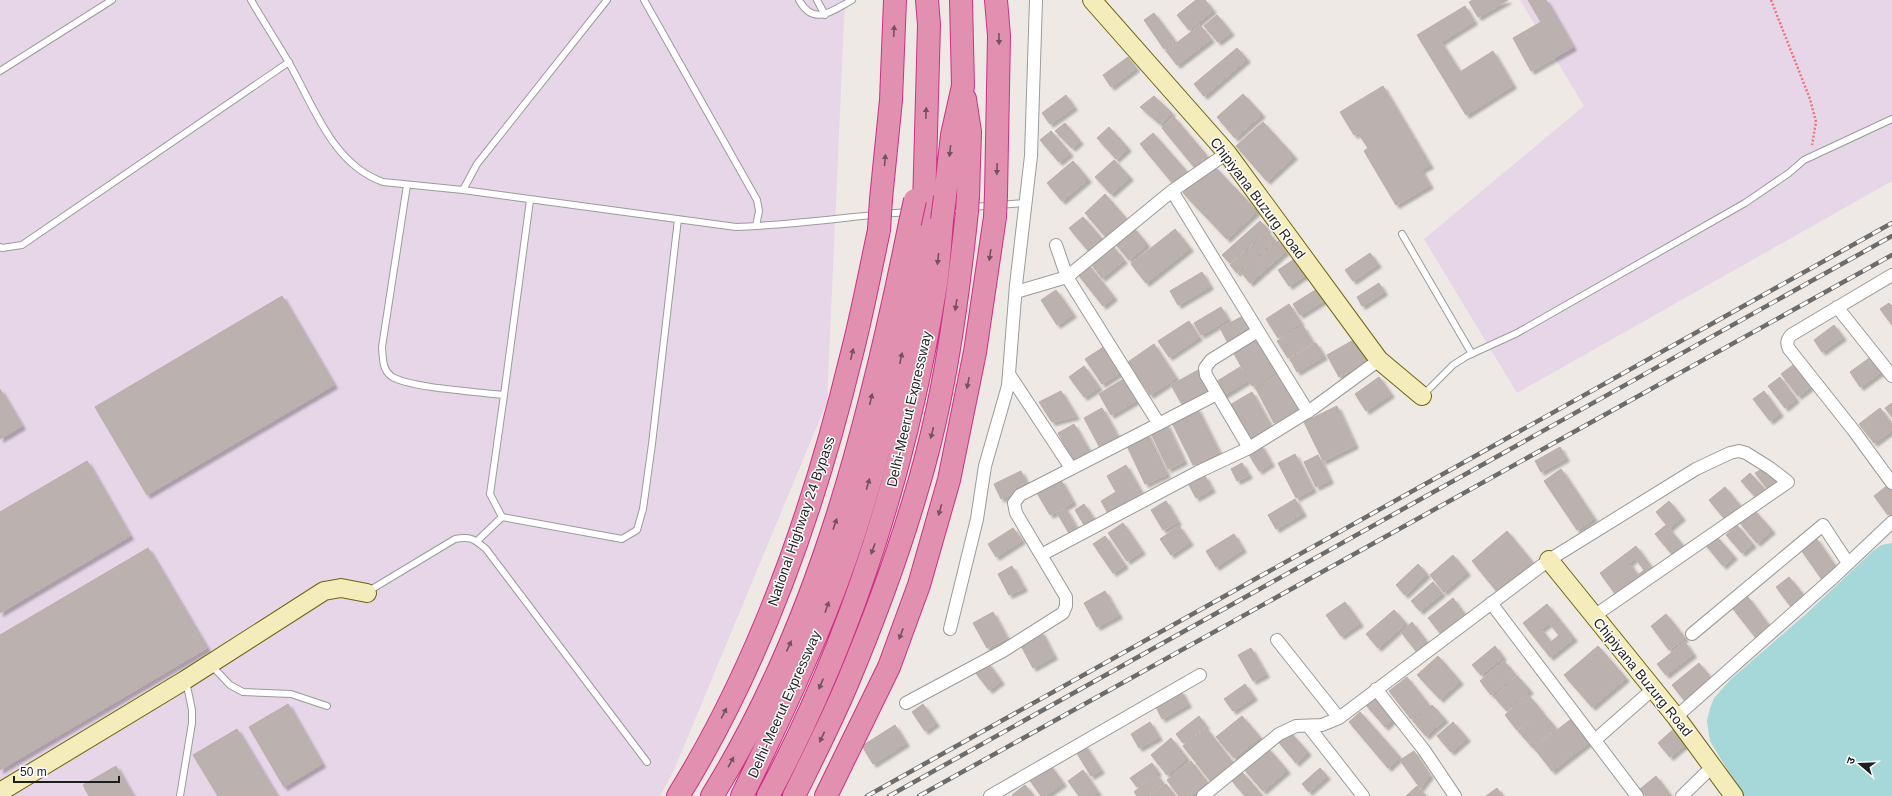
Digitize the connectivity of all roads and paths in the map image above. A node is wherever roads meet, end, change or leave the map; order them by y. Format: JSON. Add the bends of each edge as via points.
{"nodes":[{"id":1,"x":112,"y":0,"type":"edge"},
{"id":2,"x":251,"y":0,"type":"edge"},
{"id":3,"x":607,"y":0,"type":"edge"},
{"id":4,"x":644,"y":0,"type":"edge"},
{"id":5,"x":799,"y":0,"type":"edge"},
{"id":6,"x":817,"y":0,"type":"edge"},
{"id":7,"x":852,"y":0,"type":"edge"},
{"id":8,"x":895,"y":0,"type":"edge"},
{"id":9,"x":928,"y":0,"type":"edge"},
{"id":10,"x":961,"y":0,"type":"edge"},
{"id":11,"x":1036,"y":0,"type":"edge"},
{"id":12,"x":1092,"y":0,"type":"edge"},
{"id":13,"x":1771,"y":0,"type":"edge"},
{"id":14,"x":997,"y":2,"type":"edge"},
{"id":15,"x":825,"y":15,"type":"junction"},
{"id":16,"x":288,"y":62,"type":"junction"},
{"id":17,"x":0,"y":71,"type":"edge"},
{"id":18,"x":963,"y":86,"type":"junction"},
{"id":19,"x":1892,"y":119,"type":"edge"},
{"id":20,"x":1226,"y":153,"type":"junction"},
{"id":21,"x":1804,"y":160,"type":"junction"},
{"id":22,"x":407,"y":185,"type":"junction"},
{"id":23,"x":463,"y":190,"type":"junction"},
{"id":24,"x":1172,"y":191,"type":"junction"},
{"id":25,"x":530,"y":200,"type":"junction"},
{"id":26,"x":1026,"y":203,"type":"junction"},
{"id":27,"x":929,"y":211,"type":"junction"},
{"id":28,"x":678,"y":219,"type":"junction"},
{"id":29,"x":756,"y":226,"type":"junction"},
{"id":30,"x":1402,"y":234,"type":"dead end"},
{"id":31,"x":1056,"y":245,"type":"dead end"},
{"id":32,"x":0,"y":247,"type":"edge"},
{"id":33,"x":1892,"y":275,"type":"edge"},
{"id":34,"x":1067,"y":277,"type":"junction"},
{"id":35,"x":1016,"y":292,"type":"junction"},
{"id":36,"x":1837,"y":307,"type":"junction"},
{"id":37,"x":1258,"y":331,"type":"junction"},
{"id":38,"x":1472,"y":354,"type":"junction"},
{"id":39,"x":1379,"y":360,"type":"junction"},
{"id":40,"x":1009,"y":374,"type":"junction"},
{"id":41,"x":1892,"y":376,"type":"edge"},
{"id":42,"x":1217,"y":394,"type":"junction"},
{"id":43,"x":504,"y":395,"type":"junction"},
{"id":44,"x":1422,"y":396,"type":"joint"},
{"id":45,"x":1308,"y":412,"type":"junction"},
{"id":46,"x":1159,"y":424,"type":"junction"},
{"id":47,"x":1249,"y":448,"type":"junction"},
{"id":48,"x":1071,"y":468,"type":"junction"},
{"id":49,"x":1892,"y":483,"type":"edge"},
{"id":50,"x":502,"y":517,"type":"junction"},
{"id":51,"x":1892,"y":522,"type":"edge"},
{"id":52,"x":477,"y":541,"type":"junction"},
{"id":53,"x":1041,"y":555,"type":"junction"},
{"id":54,"x":1549,"y":560,"type":"junction"},
{"id":55,"x":1848,"y":563,"type":"junction"},
{"id":56,"x":366,"y":593,"type":"joint"},
{"id":57,"x":1491,"y":604,"type":"junction"},
{"id":58,"x":1594,"y":616,"type":"junction"},
{"id":59,"x":950,"y":629,"type":"dead end"},
{"id":60,"x":1692,"y":634,"type":"dead end"},
{"id":61,"x":1277,"y":640,"type":"dead end"},
{"id":62,"x":211,"y":664,"type":"junction"},
{"id":63,"x":1200,"y":675,"type":"dead end"},
{"id":64,"x":185,"y":680,"type":"junction"},
{"id":65,"x":1376,"y":688,"type":"junction"},
{"id":66,"x":1653,"y":689,"type":"junction"},
{"id":67,"x":906,"y":703,"type":"dead end"},
{"id":68,"x":327,"y":706,"type":"dead end"},
{"id":69,"x":1676,"y":717,"type":"junction"},
{"id":70,"x":1339,"y":718,"type":"junction"},
{"id":71,"x":1309,"y":727,"type":"junction"},
{"id":72,"x":1595,"y":740,"type":"junction"},
{"id":73,"x":647,"y":762,"type":"dead end"},
{"id":74,"x":1712,"y":767,"type":"junction"},
{"id":75,"x":830,"y":787,"type":"edge"},
{"id":76,"x":0,"y":792,"type":"edge"},
{"id":77,"x":992,"y":795,"type":"edge"},
{"id":78,"x":180,"y":796,"type":"edge"},
{"id":79,"x":678,"y":796,"type":"edge"},
{"id":80,"x":712,"y":796,"type":"edge"},
{"id":81,"x":742,"y":796,"type":"edge"},
{"id":82,"x":768,"y":796,"type":"edge"},
{"id":83,"x":794,"y":796,"type":"edge"},
{"id":84,"x":1203,"y":796,"type":"edge"},
{"id":85,"x":1362,"y":796,"type":"edge"},
{"id":86,"x":1455,"y":796,"type":"edge"},
{"id":87,"x":1637,"y":796,"type":"edge"},
{"id":88,"x":1682,"y":796,"type":"edge"},
{"id":89,"x":1734,"y":796,"type":"edge"}],
"edges":[{"from":1,"to":17,"type":"lane"},
{"from":2,"to":16,"type":"lane"},
{"from":3,"to":23,"type":"lane","via":[[477,164]]},
{"from":4,"to":29,"type":"lane","via":[[757,200],[759,211]]},
{"from":5,"to":15,"type":"lane","via":[[802,6],[814,15]]},
{"from":6,"to":15,"type":"lane"},
{"from":7,"to":15,"type":"lane"},
{"from":79,"to":8,"type":"highway","name":"National Highway 24 Bypass","one_way":true,"bridge":true,"via":[[739,684],[761,636],[808,508],[832,431],[852,357],[879,230],[891,100]]},
{"from":27,"to":9,"type":"highway","one_way":true,"via":[[925,152]]},
{"from":10,"to":18,"type":"highway","name":"Delhi-Meerut Expressway"},
{"from":11,"to":26,"type":"street","via":[[1031,156]]},
{"from":12,"to":20,"type":"street","name":"Chipiyana Buzurg Road"},
{"from":13,"to":21,"type":"path","via":[[1810,99],[1816,122],[1814,142]]},
{"from":14,"to":75,"type":"highway","one_way":true,"bridge":true,"via":[[999,36],[995,217],[975,352],[949,480],[919,585],[889,666]]},
{"from":16,"to":22,"type":"lane","via":[[329,136],[353,165],[378,180]]},
{"from":16,"to":32,"type":"lane","via":[[22,245]]},
{"from":18,"to":27,"type":"highway","name":"Delhi-Meerut Expressway","one_way":true,"via":[[952,135]]},
{"from":18,"to":83,"type":"highway","one_way":true,"via":[[970,132],[968,203],[958,291],[943,382],[917,492],[886,585],[847,685]]},
{"from":19,"to":21,"type":"lane"},
{"from":20,"to":24,"type":"street"},
{"from":20,"to":39,"type":"street","name":"Chipiyana Buzurg Road"},
{"from":21,"to":38,"type":"lane","via":[[1790,173],[1745,203],[1517,333]]},
{"from":22,"to":23,"type":"lane"},
{"from":22,"to":43,"type":"lane","via":[[382,348],[383,364],[390,375],[406,382]]},
{"from":23,"to":25,"type":"lane"},
{"from":24,"to":34,"type":"street"},
{"from":24,"to":37,"type":"street"},
{"from":25,"to":28,"type":"lane"},
{"from":25,"to":43,"type":"lane"},
{"from":26,"to":27,"type":"lane"},
{"from":26,"to":35,"type":"street"},
{"from":27,"to":29,"type":"lane","via":[[844,216]]},
{"from":80,"to":27,"type":"highway","one_way":true,"via":[[766,695],[792,640],[816,576],[840,510]]},
{"from":81,"to":27,"type":"highway","name":"Delhi-Meerut Expressway","one_way":true,"via":[[778,723],[824,614],[858,518],[889,410]]},
{"from":27,"to":82,"type":"highway","name":"Delhi-Meerut Expressway","one_way":true,"via":[[935,289],[902,447],[878,533],[840,638],[795,746]]},
{"from":28,"to":29,"type":"lane"},
{"from":28,"to":50,"type":"lane","via":[[651,451],[643,509],[637,530],[622,539]]},
{"from":30,"to":38,"type":"lane"},
{"from":31,"to":34,"type":"street"},
{"from":33,"to":36,"type":"street"},
{"from":34,"to":35,"type":"street"},
{"from":34,"to":46,"type":"street"},
{"from":35,"to":40,"type":"street"},
{"from":36,"to":41,"type":"street"},
{"from":36,"to":49,"type":"street","via":[[1791,335],[1787,344]]},
{"from":37,"to":42,"type":"street","via":[[1211,360],[1205,368],[1206,375]]},
{"from":37,"to":45,"type":"street"},
{"from":38,"to":44,"type":"lane","via":[[1453,365]]},
{"from":39,"to":44,"type":"street","name":"Chipiyana Buzurg Road"},
{"from":39,"to":45,"type":"street"},
{"from":40,"to":48,"type":"street"},
{"from":40,"to":59,"type":"street","via":[[1004,404],[985,466],[976,519]]},
{"from":42,"to":46,"type":"street"},
{"from":42,"to":47,"type":"street"},
{"from":43,"to":50,"type":"lane","via":[[490,494]]},
{"from":45,"to":47,"type":"street"},
{"from":46,"to":48,"type":"street"},
{"from":47,"to":53,"type":"street"},
{"from":48,"to":53,"type":"street","via":[[1020,495],[1014,503],[1016,513]]},
{"from":50,"to":52,"type":"lane"},
{"from":51,"to":55,"type":"street"},
{"from":52,"to":56,"type":"lane","via":[[468,537],[455,539]]},
{"from":52,"to":73,"type":"lane","via":[[486,549]]},
{"from":53,"to":67,"type":"street","via":[[1066,597],[1063,613],[1004,651]]},
{"from":54,"to":57,"type":"street"},
{"from":54,"to":58,"type":"street","name":"Chipiyana Buzurg Road"},
{"from":54,"to":58,"type":"street","via":[[1696,469],[1730,453],[1746,453],[1788,482]]},
{"from":55,"to":60,"type":"street","via":[[1823,525]]},
{"from":55,"to":69,"type":"street"},
{"from":56,"to":62,"type":"street","via":[[341,588],[324,591]]},
{"from":57,"to":65,"type":"street"},
{"from":57,"to":72,"type":"street"},
{"from":58,"to":66,"type":"street","name":"Chipiyana Buzurg Road"},
{"from":61,"to":70,"type":"street"},
{"from":62,"to":64,"type":"street"},
{"from":62,"to":68,"type":"lane","via":[[230,685],[243,692],[291,694]]},
{"from":63,"to":77,"type":"street"},
{"from":64,"to":76,"type":"street"},
{"from":64,"to":78,"type":"lane","via":[[192,710],[192,723]]},
{"from":65,"to":70,"type":"street"},
{"from":65,"to":86,"type":"street","via":[[1424,750]]},
{"from":66,"to":69,"type":"street","name":"Chipiyana Buzurg Road"},
{"from":66,"to":72,"type":"street"},
{"from":69,"to":74,"type":"street","name":"Chipiyana Buzurg Road"},
{"from":70,"to":71,"type":"street"},
{"from":71,"to":84,"type":"street","via":[[1296,726],[1279,734]]},
{"from":71,"to":85,"type":"street"},
{"from":72,"to":87,"type":"street"},
{"from":74,"to":88,"type":"street"},
{"from":74,"to":89,"type":"street","name":"Chipiyana Buzurg Road"}]}
